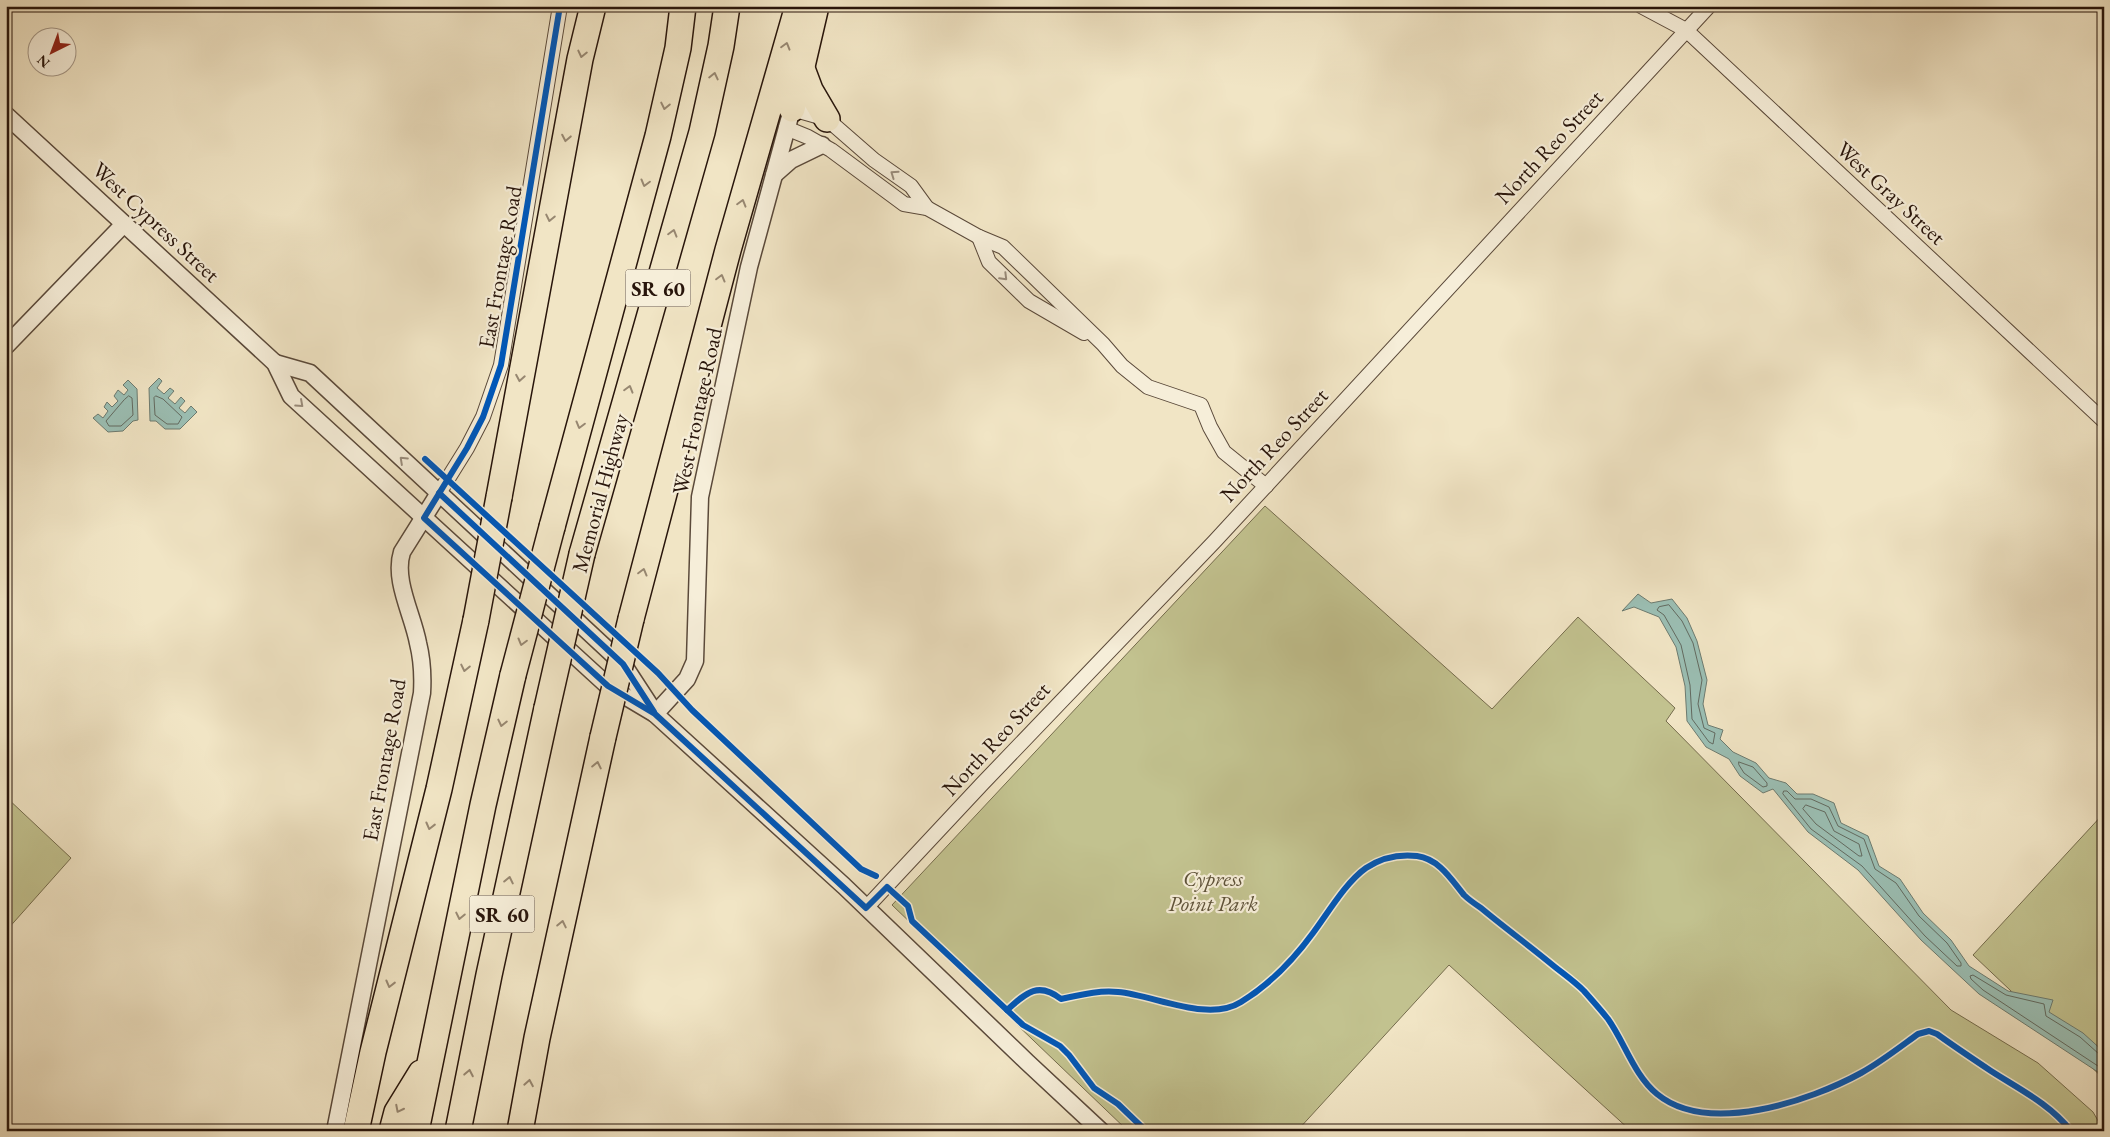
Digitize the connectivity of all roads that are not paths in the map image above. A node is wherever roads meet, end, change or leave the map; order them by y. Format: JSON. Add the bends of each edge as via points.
{"nodes":[{"id":1,"x":560,"y":6,"type":"edge"},
{"id":2,"x":593,"y":6,"type":"edge"},
{"id":3,"x":683,"y":6,"type":"edge"},
{"id":4,"x":798,"y":6,"type":"edge"},
{"id":5,"x":816,"y":6,"type":"edge"},
{"id":6,"x":1641,"y":6,"type":"edge"},
{"id":7,"x":1709,"y":6,"type":"edge"},
{"id":8,"x":727,"y":11,"type":"edge"},
{"id":9,"x":1686,"y":30,"type":"junction"},
{"id":10,"x":802,"y":66,"type":"junction"},
{"id":11,"x":6,"y":114,"type":"edge"},
{"id":12,"x":789,"y":119,"type":"junction"},
{"id":13,"x":827,"y":119,"type":"junction"},
{"id":14,"x":822,"y":145,"type":"junction"},
{"id":15,"x":774,"y":175,"type":"junction"},
{"id":16,"x":927,"y":208,"type":"junction"},
{"id":17,"x":124,"y":224,"type":"junction"},
{"id":18,"x":979,"y":237,"type":"junction"},
{"id":19,"x":1102,"y":344,"type":"junction"},
{"id":20,"x":6,"y":346,"type":"edge"},
{"id":21,"x":275,"y":363,"type":"junction"},
{"id":22,"x":2104,"y":421,"type":"edge"},
{"id":23,"x":1266,"y":486,"type":"junction"},
{"id":24,"x":439,"y":493,"type":"junction"},
{"id":25,"x":424,"y":518,"type":"junction"},
{"id":26,"x":655,"y":714,"type":"junction"},
{"id":27,"x":866,"y":908,"type":"junction"},
{"id":28,"x":430,"y":1060,"type":"junction"},
{"id":29,"x":335,"y":1131,"type":"edge"},
{"id":30,"x":356,"y":1131,"type":"edge"},
{"id":31,"x":392,"y":1131,"type":"edge"},
{"id":32,"x":416,"y":1131,"type":"edge"},
{"id":33,"x":458,"y":1131,"type":"edge"},
{"id":34,"x":520,"y":1131,"type":"edge"},
{"id":35,"x":1101,"y":1131,"type":"edge"}],
"edges":[{"from":1,"to":24,"type":"street","name":"East Frontage Road","via":[[501,365],[483,418]]},
{"from":2,"to":30,"type":"highway","one_way":true,"bridge":true,"via":[[580,59],[476,620]]},
{"from":3,"to":28,"type":"highway","name":"Memorial Highway","number":"SR 60","one_way":true,"bridge":true,"via":[[678,48],[658,136],[513,675]]},
{"from":34,"to":4,"type":"highway","one_way":true,"bridge":true,"via":[[537,1038],[631,619],[728,250]]},
{"from":5,"to":10,"type":"highway"},
{"from":6,"to":9,"type":"street","name":"West Gray Street"},
{"from":7,"to":9,"type":"street","name":"North Reo Street"},
{"from":33,"to":8,"type":"highway","name":"Memorial Highway","number":"SR 60","one_way":true,"bridge":true,"via":[[488,975],[582,554],[702,132]]},
{"from":9,"to":22,"type":"street","name":"West Gray Street"},
{"from":9,"to":23,"type":"street","name":"North Reo Street"},
{"from":10,"to":12,"type":"highway"},
{"from":10,"to":13,"type":"highway","via":[[810,90]]},
{"from":11,"to":17,"type":"street","name":"West Cypress Street"},
{"from":12,"to":13,"type":"street"},
{"from":12,"to":14,"type":"street"},
{"from":12,"to":15,"type":"street","name":"West Frontage Road"},
{"from":16,"to":13,"type":"street","one_way":true,"via":[[911,186],[874,160]]},
{"from":14,"to":15,"type":"street","via":[[791,160]]},
{"from":14,"to":16,"type":"street","via":[[896,200]]},
{"from":15,"to":26,"type":"street","name":"West Frontage Road","via":[[749,266],[700,497],[695,661],[687,679]]},
{"from":16,"to":18,"type":"street"},
{"from":17,"to":20,"type":"street"},
{"from":17,"to":21,"type":"street","name":"West Cypress Street"},
{"from":18,"to":19,"type":"street","via":[[1003,247]]},
{"from":18,"to":19,"type":"street","one_way":true,"via":[[989,262],[1028,301]]},
{"from":19,"to":23,"type":"street","via":[[1148,387],[1201,405],[1224,452]]},
{"from":24,"to":21,"type":"street","name":"West Cypress Street","one_way":true,"via":[[310,373]]},
{"from":21,"to":25,"type":"street","name":"West Cypress Street","one_way":true,"via":[[291,396]]},
{"from":23,"to":27,"type":"street","name":"North Reo Street"},
{"from":24,"to":25,"type":"street","name":"East Frontage Road"},
{"from":24,"to":26,"type":"street","name":"West Cypress Street","via":[[624,664]]},
{"from":25,"to":26,"type":"street","name":"West Cypress Street","via":[[608,686]]},
{"from":25,"to":29,"type":"street","name":"East Frontage Road","via":[[399,561],[418,643],[423,672],[422,693]]},
{"from":26,"to":27,"type":"street","name":"West Cypress Street"},
{"from":27,"to":35,"type":"street","name":"West Cypress Street"},
{"from":28,"to":31,"type":"highway","name":"Memorial Highway","number":"SR 60","one_way":true,"via":[[397,1112]]},
{"from":28,"to":32,"type":"highway","name":"Memorial Highway"}]}
